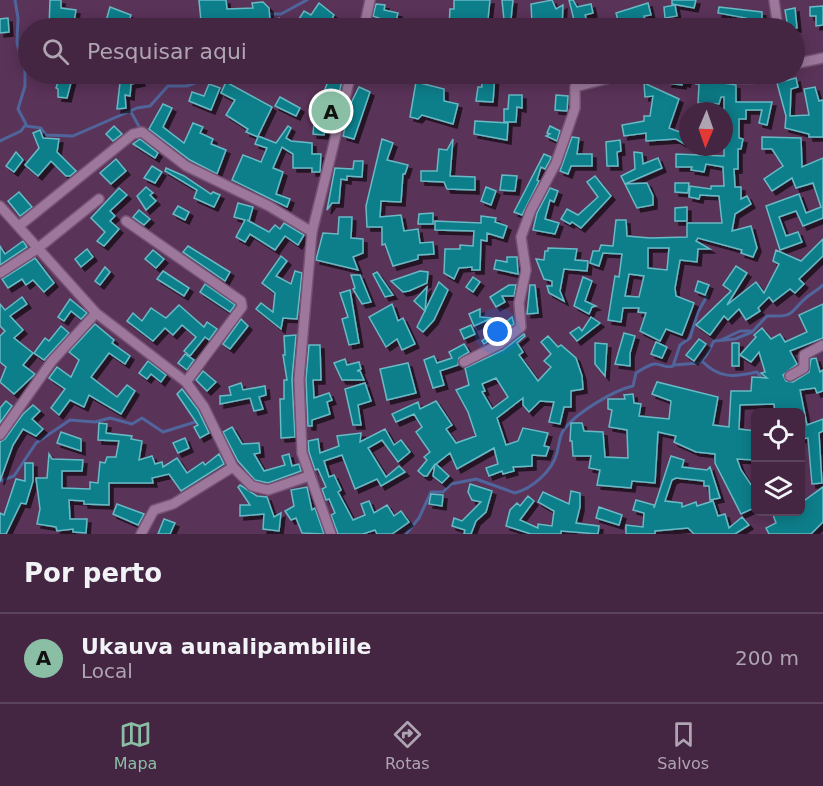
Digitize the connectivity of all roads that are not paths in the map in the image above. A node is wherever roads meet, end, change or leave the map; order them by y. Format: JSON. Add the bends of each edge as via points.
{"nodes":[{"id":1,"x":370,"y":0,"type":"edge"},
{"id":2,"x":774,"y":0,"type":"edge"},
{"id":3,"x":366,"y":18,"type":"edge"},
{"id":4,"x":777,"y":18,"type":"edge"},
{"id":5,"x":823,"y":58,"type":"edge"},
{"id":6,"x":805,"y":62,"type":"edge"},
{"id":7,"x":349,"y":84,"type":"edge"},
{"id":8,"x":587,"y":84,"type":"edge"},
{"id":9,"x":99,"y":199,"type":"dead end"},
{"id":10,"x":0,"y":206,"type":"edge"},
{"id":11,"x":126,"y":221,"type":"dead end"},
{"id":12,"x":19,"y":226,"type":"junction"},
{"id":13,"x":312,"y":232,"type":"junction"},
{"id":14,"x":37,"y":249,"type":"junction"},
{"id":15,"x":0,"y":273,"type":"edge"},
{"id":16,"x":96,"y":313,"type":"junction"},
{"id":17,"x":823,"y":345,"type":"edge"},
{"id":18,"x":464,"y":362,"type":"dead end"},
{"id":19,"x":790,"y":376,"type":"dead end"},
{"id":20,"x":186,"y":382,"type":"junction"},
{"id":21,"x":0,"y":435,"type":"edge"},
{"id":22,"x":233,"y":467,"type":"junction"},
{"id":23,"x":309,"y":477,"type":"junction"},
{"id":24,"x":141,"y":534,"type":"edge"},
{"id":25,"x":330,"y":534,"type":"edge"}],
"edges":[{"from":1,"to":3,"type":"street"},
{"from":2,"to":4,"type":"street"},
{"from":5,"to":6,"type":"street"},
{"from":7,"to":13,"type":"street"},
{"from":8,"to":18,"type":"street","via":[[575,87],[575,108],[521,237],[526,270],[519,303],[521,327],[500,344]]},
{"from":9,"to":14,"type":"street"},
{"from":10,"to":12,"type":"street"},
{"from":11,"to":20,"type":"street","via":[[241,301],[242,307]]},
{"from":12,"to":13,"type":"street","via":[[134,134],[142,132],[186,166],[269,206]]},
{"from":12,"to":14,"type":"street"},
{"from":13,"to":23,"type":"street","via":[[299,411],[302,453]]},
{"from":14,"to":15,"type":"street"},
{"from":14,"to":16,"type":"street"},
{"from":16,"to":20,"type":"street"},
{"from":16,"to":21,"type":"street","via":[[45,370]]},
{"from":17,"to":19,"type":"street","via":[[804,355],[804,368]]},
{"from":20,"to":22,"type":"street","via":[[204,407]]},
{"from":22,"to":23,"type":"street","via":[[259,490]]},
{"from":22,"to":24,"type":"street","via":[[151,513]]},
{"from":23,"to":25,"type":"street"}]}
